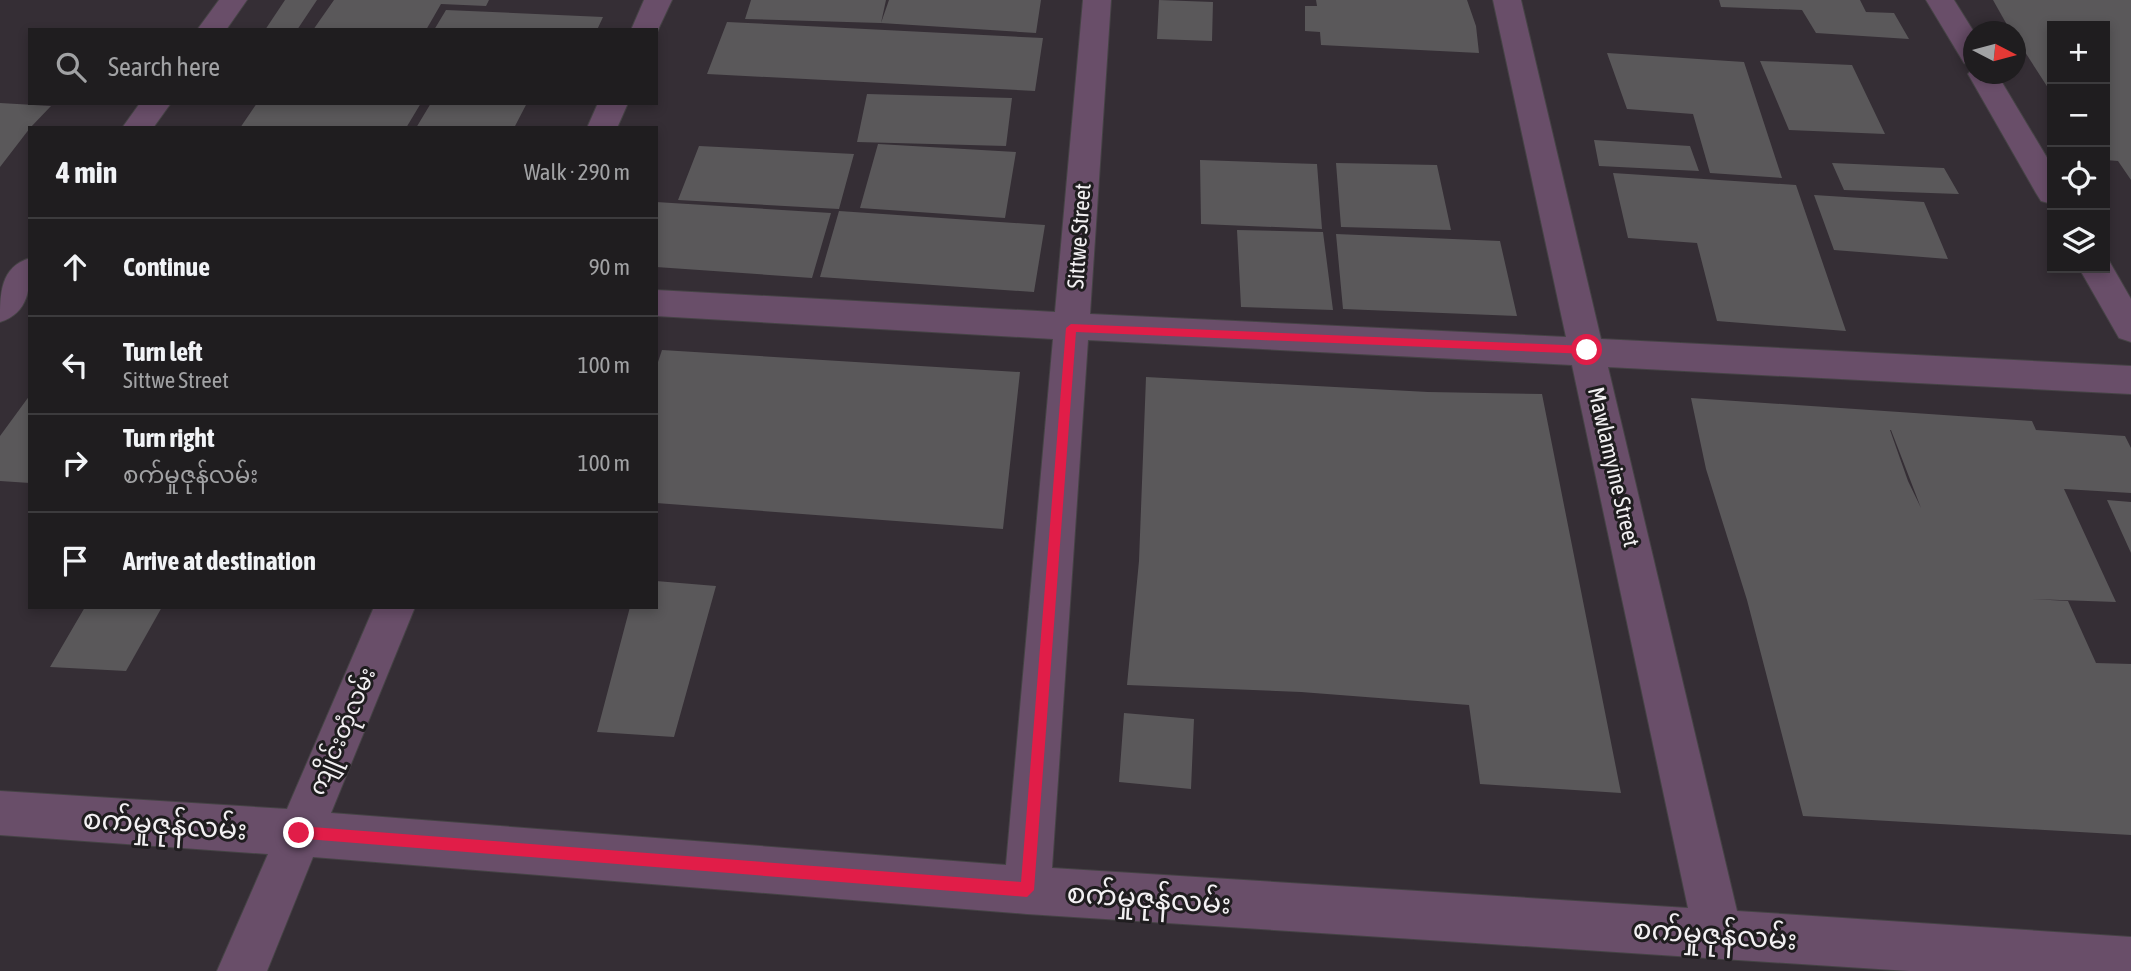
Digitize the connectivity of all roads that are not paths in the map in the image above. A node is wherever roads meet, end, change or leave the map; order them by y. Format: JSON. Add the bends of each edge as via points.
{"nodes":[{"id":1,"x":233,"y":0,"type":"edge"},
{"id":2,"x":658,"y":0,"type":"edge"},
{"id":3,"x":1097,"y":0,"type":"edge"},
{"id":4,"x":1507,"y":0,"type":"edge"},
{"id":5,"x":1940,"y":0,"type":"edge"},
{"id":6,"x":212,"y":28,"type":"edge"},
{"id":7,"x":646,"y":28,"type":"edge"},
{"id":8,"x":1963,"y":40,"type":"edge"},
{"id":9,"x":1989,"y":84,"type":"edge"},
{"id":10,"x":154,"y":105,"type":"edge"},
{"id":11,"x":612,"y":105,"type":"edge"},
{"id":12,"x":139,"y":126,"type":"edge"},
{"id":13,"x":603,"y":126,"type":"edge"},
{"id":14,"x":2047,"y":184,"type":"edge"},
{"id":15,"x":22,"y":271,"type":"edge"},
{"id":16,"x":2098,"y":273,"type":"edge"},
{"id":17,"x":658,"y":303,"type":"edge"},
{"id":18,"x":0,"y":309,"type":"edge"},
{"id":19,"x":1071,"y":328,"type":"junction"},
{"id":20,"x":2131,"y":329,"type":"edge"},
{"id":21,"x":1587,"y":350,"type":"junction"},
{"id":22,"x":2131,"y":380,"type":"edge"},
{"id":23,"x":394,"y":609,"type":"edge"},
{"id":24,"x":0,"y":813,"type":"edge"},
{"id":25,"x":299,"y":833,"type":"junction"},
{"id":26,"x":1027,"y":890,"type":"junction"},
{"id":27,"x":1718,"y":934,"type":"junction"},
{"id":28,"x":2131,"y":961,"type":"edge"},
{"id":29,"x":242,"y":971,"type":"edge"}],
"edges":[{"from":1,"to":6,"type":"street"},
{"from":2,"to":7,"type":"street"},
{"from":3,"to":19,"type":"street","name":"Sittwe Street"},
{"from":4,"to":21,"type":"street","name":"Mawlamyine Street"},
{"from":5,"to":8,"type":"street"},
{"from":9,"to":14,"type":"street"},
{"from":10,"to":12,"type":"street"},
{"from":11,"to":13,"type":"street"},
{"from":15,"to":18,"type":"street"},
{"from":16,"to":20,"type":"street"},
{"from":17,"to":19,"type":"street"},
{"from":19,"to":21,"type":"street"},
{"from":19,"to":26,"type":"street","name":"Sittwe Street"},
{"from":21,"to":22,"type":"street"},
{"from":21,"to":27,"type":"street","name":"Mawlamyine Street"},
{"from":23,"to":25,"type":"street","name":"ကျိုင်းတုံလမ်း"},
{"from":24,"to":25,"type":"street","name":"စက်မှုဇုန်လမ်း"},
{"from":25,"to":26,"type":"street","name":"စက်မှုဇုန်လမ်း"},
{"from":25,"to":29,"type":"street","name":"ကျိုင်းတုံလမ်း"},
{"from":26,"to":27,"type":"street","name":"စက်မှုဇုန်လမ်း"},
{"from":27,"to":28,"type":"street","name":"စက်မှုဇုန်လမ်း"}]}
